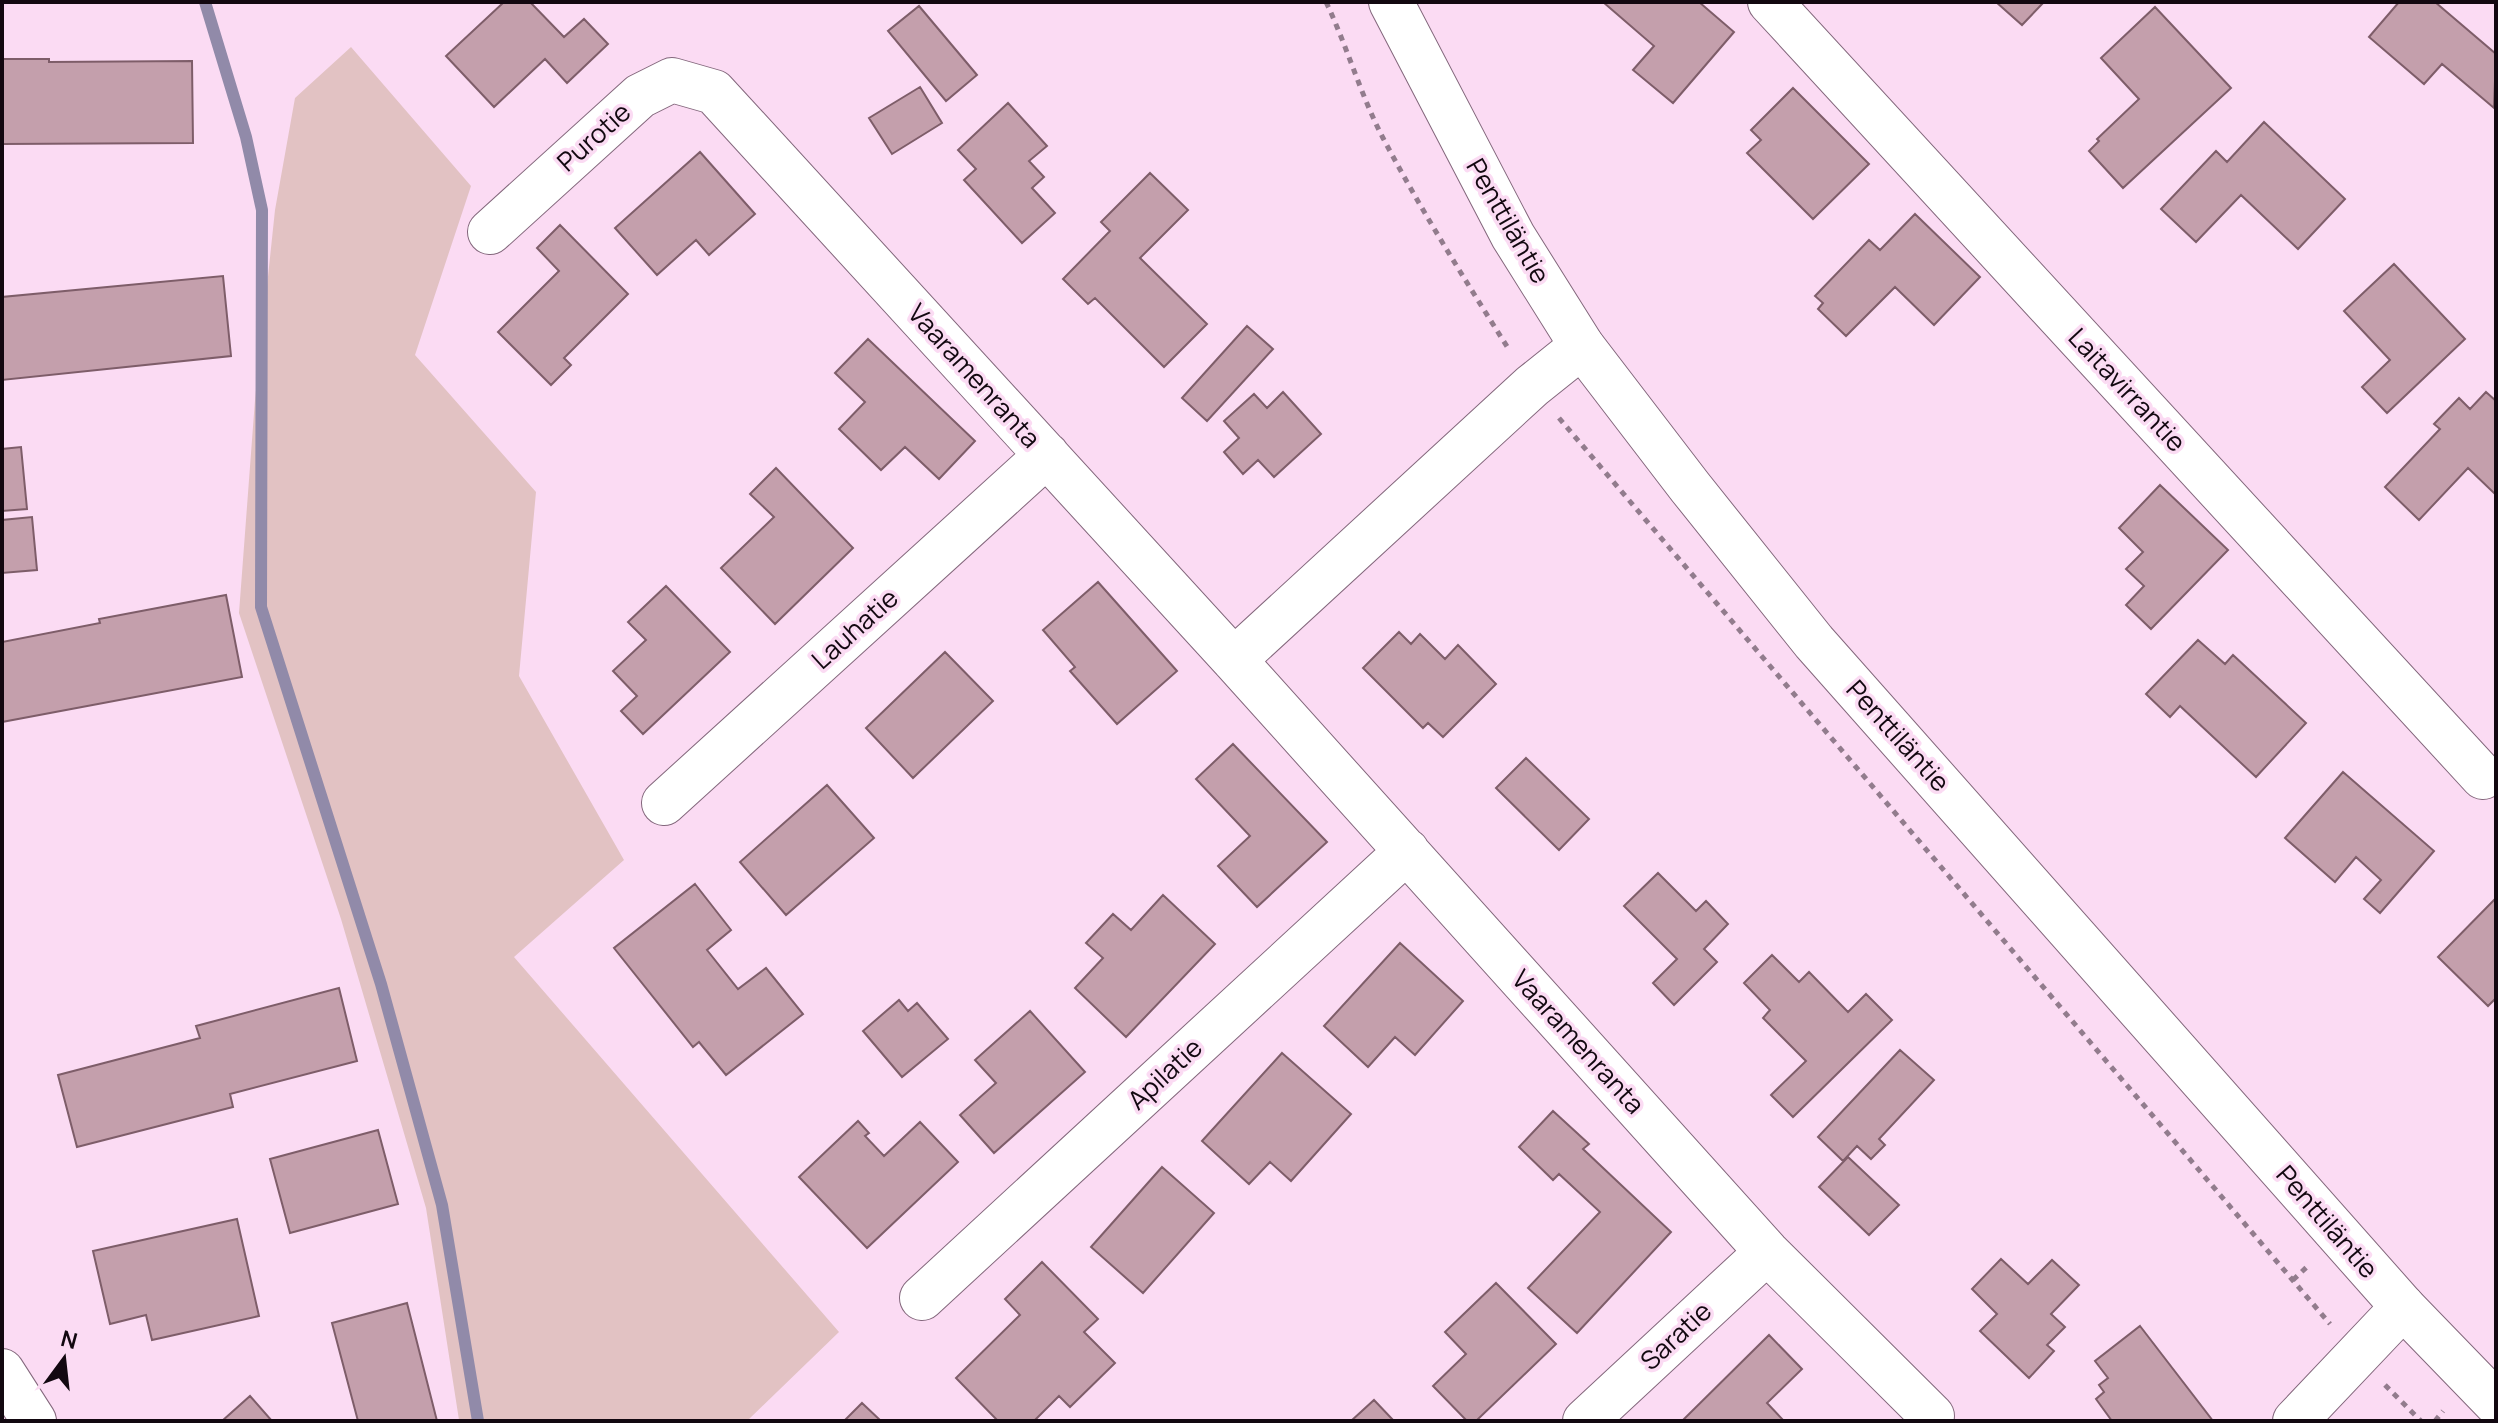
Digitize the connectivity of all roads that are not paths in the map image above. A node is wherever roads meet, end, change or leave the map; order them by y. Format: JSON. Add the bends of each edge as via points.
{"nodes":[{"id":1,"x":1391,"y":2,"type":"edge"},
{"id":2,"x":1770,"y":2,"type":"edge"},
{"id":3,"x":714,"y":92,"type":"joint"},
{"id":4,"x":490,"y":232,"type":"dead end"},
{"id":5,"x":1582,"y":346,"type":"junction"},
{"id":6,"x":1047,"y":455,"type":"junction"},
{"id":7,"x":1234,"y":660,"type":"junction"},
{"id":8,"x":2483,"y":777,"type":"dead end"},
{"id":9,"x":664,"y":803,"type":"dead end"},
{"id":10,"x":1407,"y":851,"type":"junction"},
{"id":11,"x":1767,"y":1252,"type":"junction"},
{"id":12,"x":922,"y":1298,"type":"dead end"},
{"id":13,"x":2403,"y":1307,"type":"junction"},
{"id":14,"x":2,"y":1371,"type":"edge"},
{"id":15,"x":2496,"y":1403,"type":"edge"},
{"id":16,"x":1932,"y":1416,"type":"dead end"},
{"id":17,"x":34,"y":1421,"type":"edge"},
{"id":18,"x":1585,"y":1421,"type":"edge"},
{"id":19,"x":2295,"y":1421,"type":"edge"}],
"edges":[{"from":1,"to":5,"type":"street","name":"Penttiläntie","via":[[1513,236]]},
{"from":2,"to":8,"type":"street","name":"Laitavirrantie"},
{"from":3,"to":4,"type":"street","name":"Purotie","via":[[672,80],[640,96]]},
{"from":3,"to":6,"type":"street","name":"Vaaramenranta"},
{"from":5,"to":7,"type":"street"},
{"from":5,"to":13,"type":"street","name":"Penttiläntie","via":[[1814,642]]},
{"from":6,"to":7,"type":"street","name":"Vaaramenranta"},
{"from":6,"to":9,"type":"street","name":"Lauhatie"},
{"from":7,"to":10,"type":"street","name":"Vaaramenranta"},
{"from":10,"to":11,"type":"street","name":"Vaaramenranta"},
{"from":10,"to":12,"type":"street","name":"Apilatie"},
{"from":11,"to":16,"type":"street","name":"Vaaramenranta"},
{"from":11,"to":18,"type":"street","name":"Saratie"},
{"from":13,"to":15,"type":"street","name":"Penttiläntie"},
{"from":13,"to":19,"type":"street"},
{"from":14,"to":17,"type":"street"}]}
